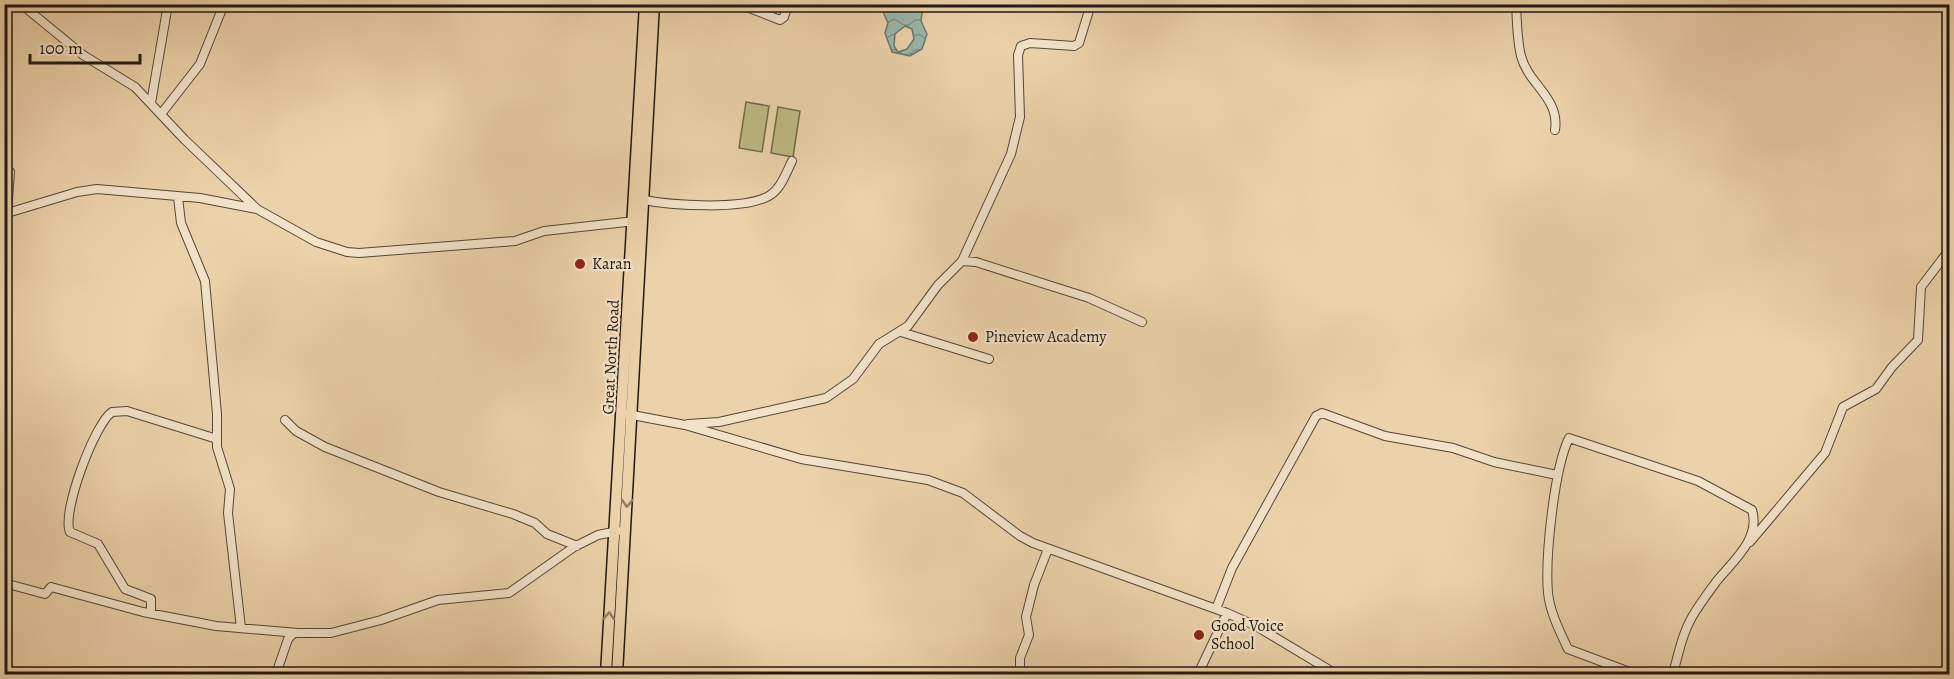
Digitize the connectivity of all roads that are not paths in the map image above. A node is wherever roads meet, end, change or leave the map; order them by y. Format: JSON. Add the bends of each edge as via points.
{"nodes":[{"id":1,"x":21,"y":4,"type":"edge"},
{"id":2,"x":168,"y":4,"type":"edge"},
{"id":3,"x":224,"y":4,"type":"edge"},
{"id":4,"x":645,"y":4,"type":"edge"},
{"id":5,"x":654,"y":4,"type":"edge"},
{"id":6,"x":739,"y":4,"type":"edge"},
{"id":7,"x":788,"y":4,"type":"edge"},
{"id":8,"x":1091,"y":4,"type":"edge"},
{"id":9,"x":1516,"y":4,"type":"edge"},
{"id":10,"x":151,"y":103,"type":"junction"},
{"id":11,"x":161,"y":114,"type":"junction"},
{"id":12,"x":1555,"y":130,"type":"dead end"},
{"id":13,"x":792,"y":161,"type":"dead end"},
{"id":14,"x":4,"y":170,"type":"edge"},
{"id":15,"x":178,"y":197,"type":"junction"},
{"id":16,"x":639,"y":199,"type":"junction"},
{"id":17,"x":257,"y":209,"type":"junction"},
{"id":18,"x":6,"y":214,"type":"edge"},
{"id":19,"x":638,"y":221,"type":"junction"},
{"id":20,"x":1950,"y":249,"type":"edge"},
{"id":21,"x":962,"y":261,"type":"junction"},
{"id":22,"x":1142,"y":322,"type":"dead end"},
{"id":23,"x":901,"y":332,"type":"junction"},
{"id":24,"x":989,"y":359,"type":"dead end"},
{"id":25,"x":627,"y":414,"type":"junction"},
{"id":26,"x":285,"y":420,"type":"dead end"},
{"id":27,"x":685,"y":425,"type":"junction"},
{"id":28,"x":217,"y":439,"type":"junction"},
{"id":29,"x":1557,"y":475,"type":"junction"},
{"id":30,"x":620,"y":531,"type":"junction"},
{"id":31,"x":577,"y":546,"type":"junction"},
{"id":32,"x":1746,"y":548,"type":"junction"},
{"id":33,"x":1048,"y":549,"type":"junction"},
{"id":34,"x":4,"y":583,"type":"edge"},
{"id":35,"x":1216,"y":609,"type":"junction"},
{"id":36,"x":1227,"y":613,"type":"junction"},
{"id":37,"x":152,"y":614,"type":"junction"},
{"id":38,"x":241,"y":628,"type":"junction"},
{"id":39,"x":294,"y":633,"type":"junction"},
{"id":40,"x":276,"y":675,"type":"edge"},
{"id":41,"x":606,"y":675,"type":"edge"},
{"id":42,"x":617,"y":675,"type":"edge"},
{"id":43,"x":1020,"y":675,"type":"edge"},
{"id":44,"x":1198,"y":675,"type":"edge"},
{"id":45,"x":1336,"y":675,"type":"edge"},
{"id":46,"x":1635,"y":675,"type":"edge"},
{"id":47,"x":1673,"y":675,"type":"edge"}],
"edges":[{"from":1,"to":10,"type":"street","via":[[73,48],[124,78]]},
{"from":2,"to":10,"type":"street"},
{"from":3,"to":11,"type":"street","via":[[200,64]]},
{"from":4,"to":16,"type":"highway","name":"Great North Road"},
{"from":5,"to":16,"type":"highway","name":"Great North Road"},
{"from":6,"to":7,"type":"street","via":[[780,20]]},
{"from":8,"to":21,"type":"street","via":[[1079,43],[1021,46],[1020,117],[1011,154]]},
{"from":9,"to":12,"type":"street","via":[[1521,56],[1550,101]]},
{"from":10,"to":11,"type":"street"},
{"from":11,"to":17,"type":"street"},
{"from":13,"to":16,"type":"street","via":[[776,191],[760,199],[717,206]]},
{"from":14,"to":18,"type":"street","via":[[10,172]]},
{"from":15,"to":17,"type":"street"},
{"from":15,"to":18,"type":"street","via":[[97,189]]},
{"from":15,"to":28,"type":"street","via":[[181,223],[205,281]]},
{"from":16,"to":19,"type":"highway","name":"Great North Road"},
{"from":17,"to":19,"type":"street","via":[[308,238],[359,253],[515,241],[544,231]]},
{"from":19,"to":25,"type":"highway","name":"Great North Road"},
{"from":20,"to":32,"type":"street","via":[[1921,287],[1918,340],[1876,389],[1843,407],[1825,453]]},
{"from":21,"to":22,"type":"street","via":[[1089,298]]},
{"from":21,"to":23,"type":"street"},
{"from":23,"to":24,"type":"street"},
{"from":23,"to":27,"type":"street","via":[[879,344],[862,370],[826,398],[718,422]]},
{"from":25,"to":27,"type":"street"},
{"from":25,"to":30,"type":"highway","name":"Great North Road"},
{"from":26,"to":31,"type":"street","via":[[325,447],[439,492],[513,514]]},
{"from":27,"to":33,"type":"street","via":[[801,459],[950,487],[976,501],[1020,536]]},
{"from":28,"to":37,"type":"street","via":[[134,413],[112,412],[103,421],[76,484],[68,521],[70,532],[98,544],[120,585],[150,599]]},
{"from":28,"to":38,"type":"street","via":[[230,489],[228,513]]},
{"from":29,"to":32,"type":"street","via":[[1569,438],[1698,481],[1752,510]]},
{"from":29,"to":35,"type":"street","via":[[1494,462],[1453,448],[1385,436],[1322,413],[1316,416],[1232,568]]},
{"from":29,"to":46,"type":"street","via":[[1547,562],[1548,595],[1560,633],[1568,649]]},
{"from":30,"to":31,"type":"street"},
{"from":41,"to":30,"type":"highway","name":"Great North Road","one_way":true},
{"from":30,"to":42,"type":"highway","name":"Great North Road"},
{"from":31,"to":39,"type":"street","via":[[503,595],[438,600],[339,632]]},
{"from":32,"to":47,"type":"street","via":[[1693,616]]},
{"from":33,"to":35,"type":"street"},
{"from":33,"to":43,"type":"street","via":[[1026,617],[1029,635],[1020,658]]},
{"from":34,"to":37,"type":"street","via":[[45,594],[51,587]]},
{"from":35,"to":36,"type":"street"},
{"from":36,"to":44,"type":"street"},
{"from":36,"to":45,"type":"street","via":[[1256,626]]},
{"from":37,"to":38,"type":"street"},
{"from":38,"to":39,"type":"street"},
{"from":39,"to":40,"type":"street","via":[[288,639]]}]}
